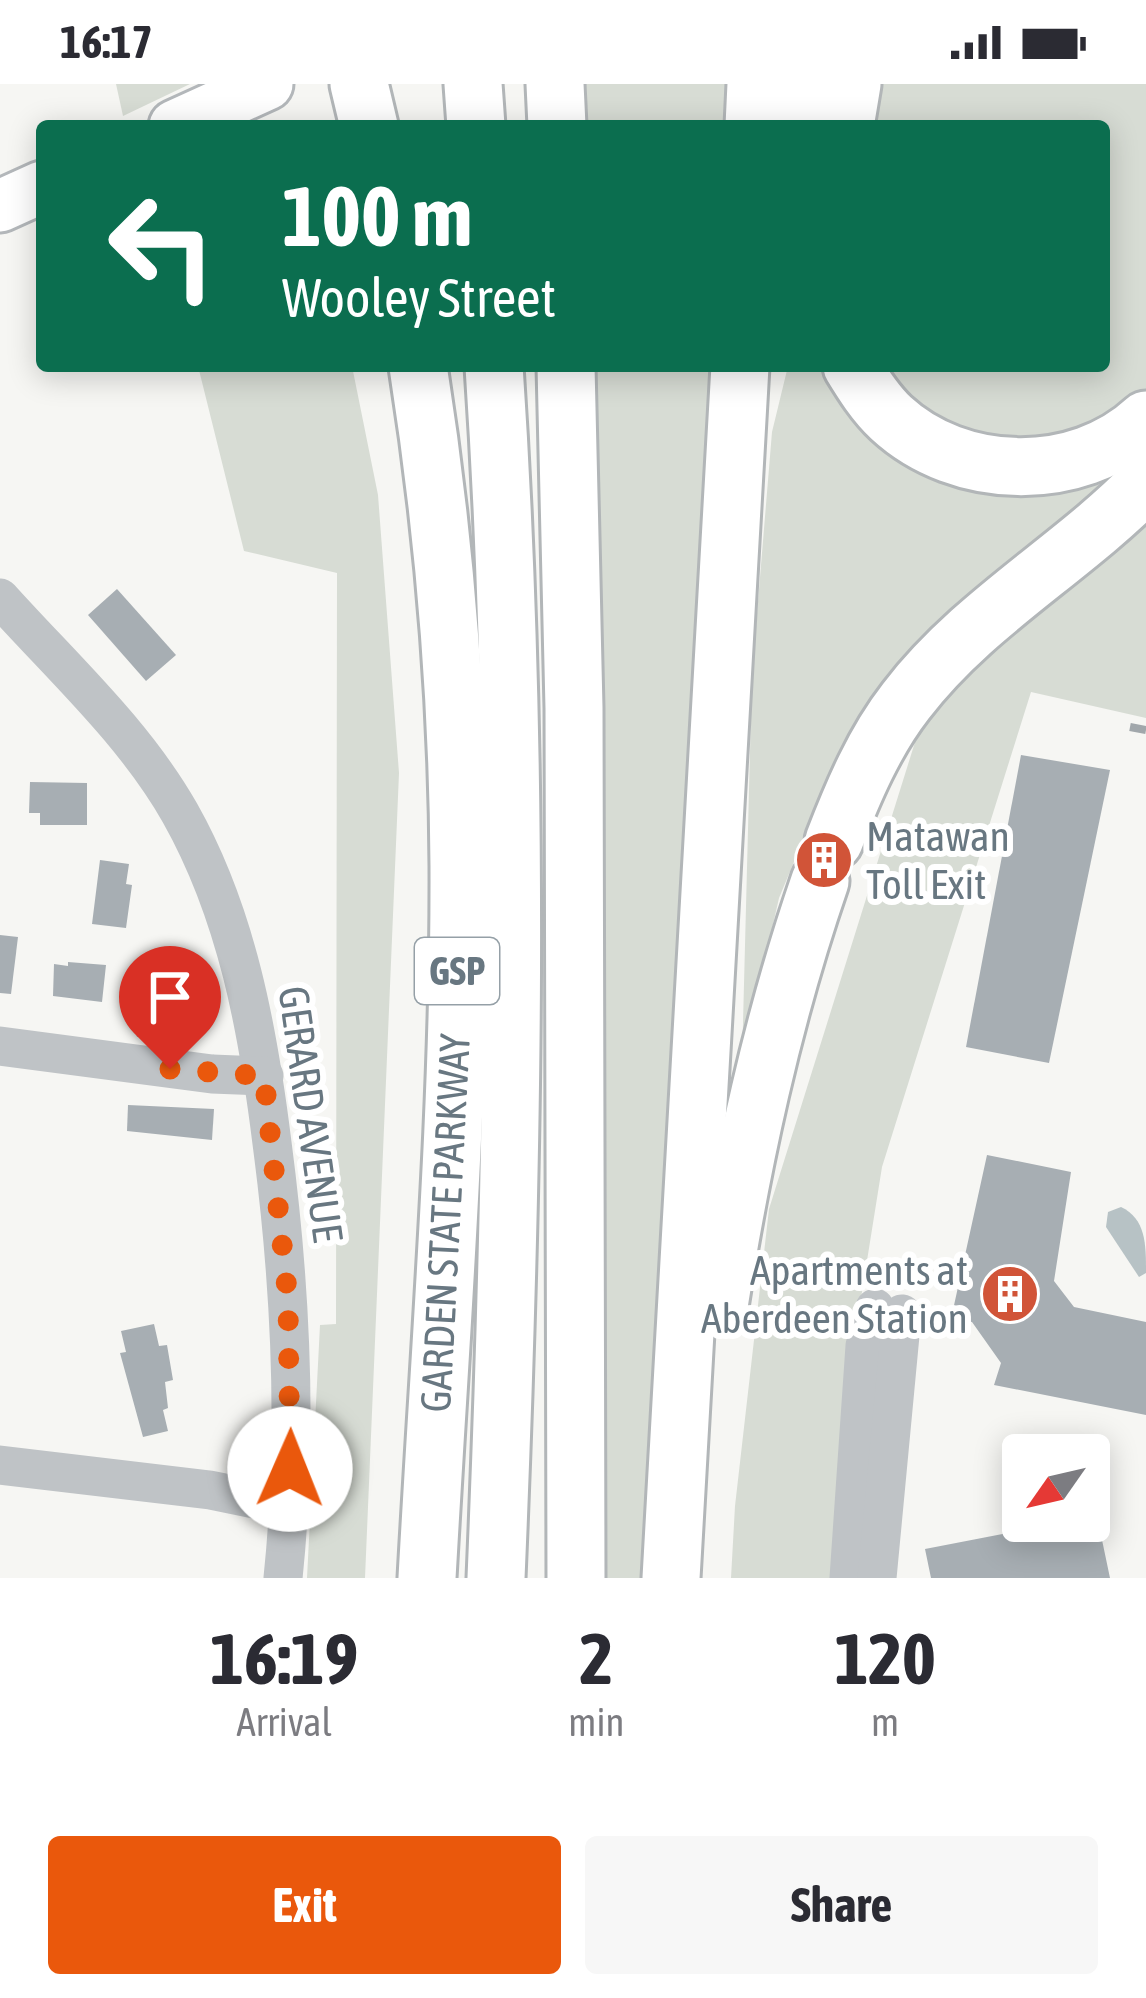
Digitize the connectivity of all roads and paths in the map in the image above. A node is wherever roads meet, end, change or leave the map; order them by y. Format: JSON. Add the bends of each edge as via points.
{"nodes":[{"id":1,"x":267,"y":84,"type":"edge"},
{"id":2,"x":359,"y":84,"type":"edge"},
{"id":3,"x":473,"y":84,"type":"edge"},
{"id":4,"x":555,"y":84,"type":"edge"},
{"id":5,"x":756,"y":84,"type":"edge"},
{"id":6,"x":800,"y":84,"type":"edge"},
{"id":7,"x":852,"y":84,"type":"edge"},
{"id":8,"x":189,"y":120,"type":"edge"},
{"id":9,"x":368,"y":120,"type":"edge"},
{"id":10,"x":476,"y":120,"type":"edge"},
{"id":11,"x":557,"y":120,"type":"edge"},
{"id":12,"x":754,"y":120,"type":"edge"},
{"id":13,"x":794,"y":120,"type":"edge"},
{"id":14,"x":845,"y":120,"type":"edge"},
{"id":15,"x":36,"y":190,"type":"edge"},
{"id":16,"x":0,"y":206,"type":"edge"},
{"id":17,"x":419,"y":372,"type":"edge"},
{"id":18,"x":494,"y":372,"type":"edge"},
{"id":19,"x":566,"y":372,"type":"edge"},
{"id":20,"x":740,"y":372,"type":"edge"},
{"id":21,"x":856,"y":372,"type":"edge"},
{"id":22,"x":1146,"y":421,"type":"edge"},
{"id":23,"x":1146,"y":483,"type":"edge"},
{"id":24,"x":0,"y":598,"type":"edge"},
{"id":25,"x":0,"y":1046,"type":"edge"},
{"id":26,"x":264,"y":1076,"type":"junction"},
{"id":27,"x":888,"y":1311,"type":"dead end"},
{"id":28,"x":0,"y":1465,"type":"edge"},
{"id":29,"x":868,"y":1505,"type":"junction"},
{"id":30,"x":290,"y":1506,"type":"junction"},
{"id":31,"x":675,"y":1515,"type":"junction"},
{"id":32,"x":283,"y":1578,"type":"edge"},
{"id":33,"x":427,"y":1578,"type":"edge"},
{"id":34,"x":496,"y":1578,"type":"edge"},
{"id":35,"x":576,"y":1578,"type":"edge"},
{"id":36,"x":671,"y":1578,"type":"edge"},
{"id":37,"x":849,"y":1578,"type":"edge"},
{"id":38,"x":877,"y":1578,"type":"edge"}],
"edges":[{"from":1,"to":8,"type":"main road"},
{"from":2,"to":9,"type":"highway"},
{"from":3,"to":10,"type":"highway"},
{"from":4,"to":11,"type":"highway"},
{"from":5,"to":12,"type":"highway"},
{"from":6,"to":13,"type":"highway"},
{"from":7,"to":14,"type":"highway"},
{"from":15,"to":16,"type":"main road"},
{"from":17,"to":33,"type":"highway","name":"GARDEN STATE PARKWAY","number":"GSP","via":[[444,575],[459,865]]},
{"from":18,"to":34,"type":"highway","name":"GARDEN STATE PARKWAY","number":"GSP","via":[[513,909]]},
{"from":19,"to":35,"type":"highway"},
{"from":20,"to":31,"type":"highway"},
{"from":21,"to":22,"type":"highway","via":[[916,438],[974,462],[1061,463],[1115,444]]},
{"from":23,"to":31,"type":"highway","via":[[927,676],[875,750],[786,983]]},
{"from":24,"to":26,"type":"street","name":"GERARD AVENUE","via":[[129,741],[194,838],[226,914]]},
{"from":25,"to":26,"type":"street"},
{"from":26,"to":30,"type":"street","name":"GERARD AVENUE","via":[[288,1299]]},
{"from":27,"to":29,"type":"street","via":[[865,1346]]},
{"from":28,"to":30,"type":"street"},
{"from":29,"to":37,"type":"street"},
{"from":29,"to":38,"type":"street"},
{"from":30,"to":32,"type":"street","name":"GERARD AVENUE"},
{"from":31,"to":36,"type":"highway"}]}
